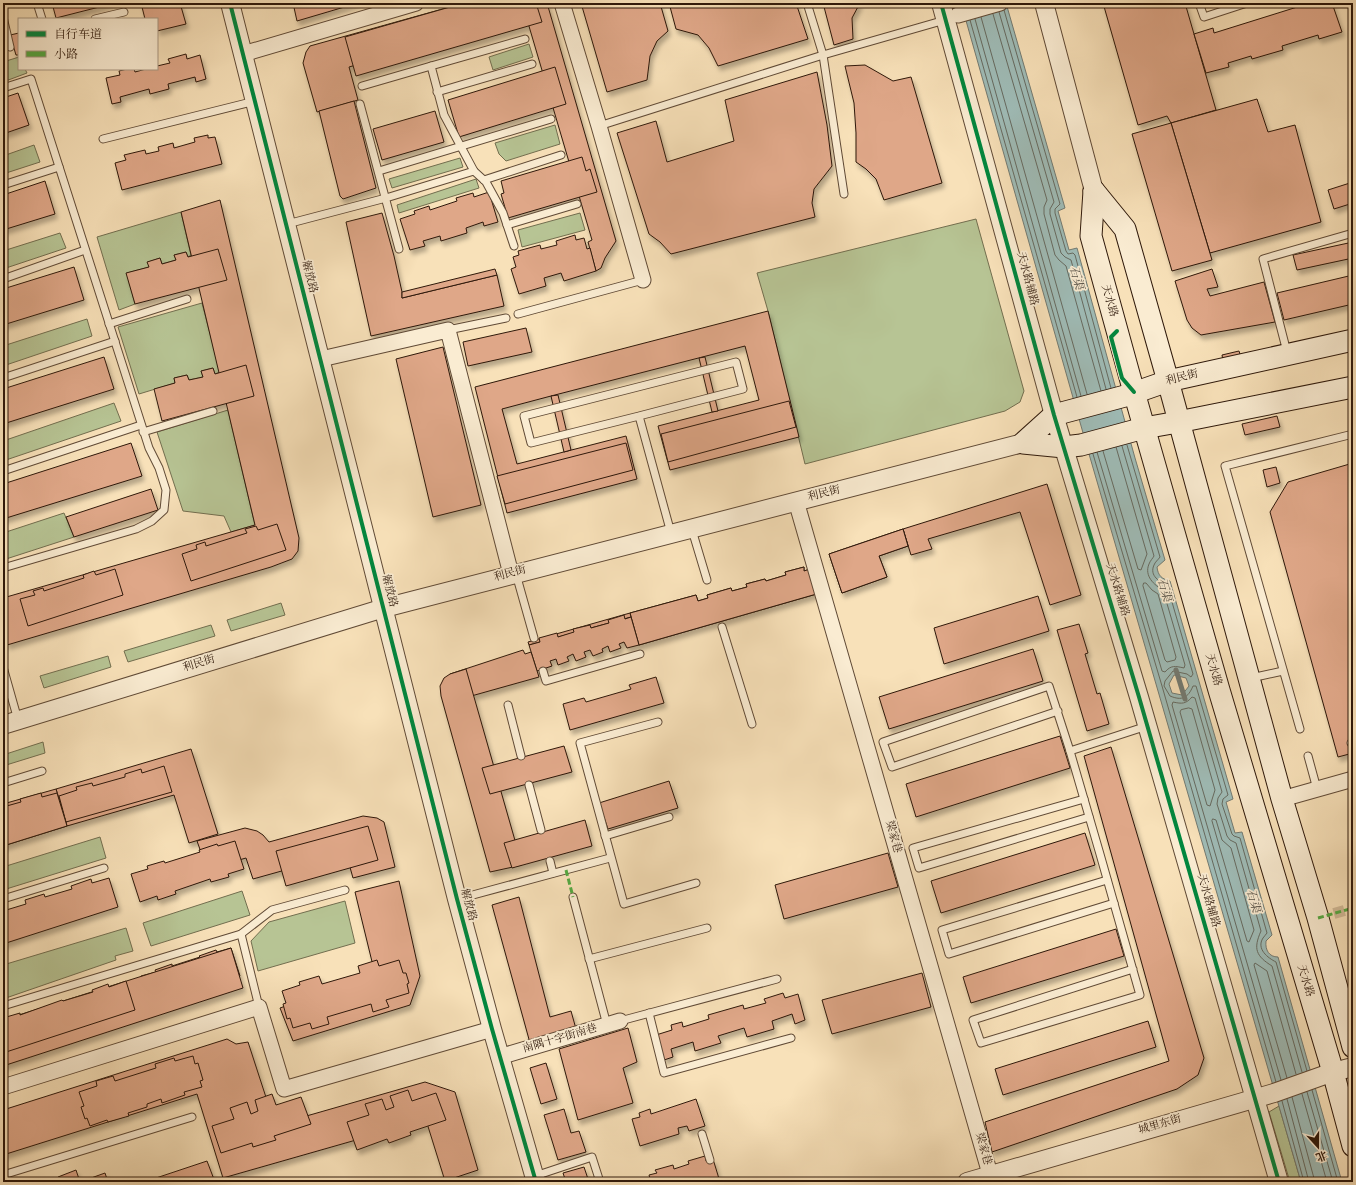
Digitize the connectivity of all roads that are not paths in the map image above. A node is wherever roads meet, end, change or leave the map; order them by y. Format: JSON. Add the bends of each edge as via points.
{"nodes":[{"id":1,"x":37,"y":3,"type":"edge"},
{"id":2,"x":230,"y":3,"type":"edge"},
{"id":3,"x":416,"y":3,"type":"edge"},
{"id":4,"x":562,"y":3,"type":"edge"},
{"id":5,"x":807,"y":3,"type":"edge"},
{"id":6,"x":1000,"y":3,"type":"edge"},
{"id":7,"x":1044,"y":3,"type":"edge"},
{"id":8,"x":1199,"y":3,"type":"edge"},
{"id":9,"x":1247,"y":3,"type":"edge"},
{"id":10,"x":124,"y":12,"type":"dead end"},
{"id":11,"x":948,"y":13,"type":"edge"},
{"id":12,"x":3,"y":16,"type":"edge"},
{"id":13,"x":42,"y":18,"type":"edge"},
{"id":14,"x":99,"y":18,"type":"edge"},
{"id":15,"x":525,"y":39,"type":"dead end"},
{"id":16,"x":10,"y":47,"type":"dead end"},
{"id":17,"x":243,"y":54,"type":"junction"},
{"id":18,"x":823,"y":55,"type":"junction"},
{"id":19,"x":532,"y":64,"type":"dead end"},
{"id":20,"x":431,"y":66,"type":"junction"},
{"id":21,"x":362,"y":86,"type":"dead end"},
{"id":22,"x":3,"y":88,"type":"edge"},
{"id":23,"x":437,"y":92,"type":"junction"},
{"id":24,"x":255,"y":101,"type":"junction"},
{"id":25,"x":360,"y":104,"type":"dead end"},
{"id":26,"x":551,"y":119,"type":"dead end"},
{"id":27,"x":599,"y":126,"type":"junction"},
{"id":28,"x":103,"y":138,"type":"dead end"},
{"id":29,"x":461,"y":146,"type":"junction"},
{"id":30,"x":561,"y":155,"type":"dead end"},
{"id":31,"x":59,"y":167,"type":"junction"},
{"id":32,"x":378,"y":171,"type":"junction"},
{"id":33,"x":474,"y":171,"type":"junction"},
{"id":34,"x":484,"y":180,"type":"junction"},
{"id":35,"x":3,"y":185,"type":"edge"},
{"id":36,"x":1094,"y":191,"type":"junction"},
{"id":37,"x":844,"y":194,"type":"dead end"},
{"id":38,"x":386,"y":198,"type":"junction"},
{"id":39,"x":577,"y":204,"type":"dead end"},
{"id":40,"x":287,"y":224,"type":"junction"},
{"id":41,"x":507,"y":225,"type":"junction"},
{"id":42,"x":1353,"y":233,"type":"edge"},
{"id":43,"x":514,"y":246,"type":"dead end"},
{"id":44,"x":399,"y":249,"type":"dead end"},
{"id":45,"x":86,"y":250,"type":"junction"},
{"id":46,"x":3,"y":279,"type":"edge"},
{"id":47,"x":643,"y":280,"type":"joint"},
{"id":48,"x":187,"y":299,"type":"dead end"},
{"id":49,"x":518,"y":314,"type":"dead end"},
{"id":50,"x":506,"y":318,"type":"dead end"},
{"id":51,"x":109,"y":324,"type":"junction"},
{"id":52,"x":448,"y":330,"type":"junction"},
{"id":53,"x":1353,"y":340,"type":"edge"},
{"id":54,"x":115,"y":341,"type":"junction"},
{"id":55,"x":1288,"y":354,"type":"junction"},
{"id":56,"x":321,"y":359,"type":"junction"},
{"id":57,"x":3,"y":378,"type":"edge"},
{"id":58,"x":1168,"y":381,"type":"junction"},
{"id":59,"x":1353,"y":387,"type":"edge"},
{"id":60,"x":1130,"y":394,"type":"junction"},
{"id":61,"x":213,"y":411,"type":"dead end"},
{"id":62,"x":1062,"y":412,"type":"junction"},
{"id":63,"x":639,"y":416,"type":"junction"},
{"id":64,"x":1178,"y":422,"type":"junction"},
{"id":65,"x":142,"y":428,"type":"junction"},
{"id":66,"x":1138,"y":429,"type":"junction"},
{"id":67,"x":1353,"y":434,"type":"edge"},
{"id":68,"x":1023,"y":443,"type":"junction"},
{"id":69,"x":1073,"y":446,"type":"junction"},
{"id":70,"x":3,"y":471,"type":"edge"},
{"id":71,"x":796,"y":501,"type":"junction"},
{"id":72,"x":691,"y":528,"type":"junction"},
{"id":73,"x":671,"y":534,"type":"junction"},
{"id":74,"x":3,"y":568,"type":"edge"},
{"id":75,"x":513,"y":574,"type":"junction"},
{"id":76,"x":707,"y":580,"type":"dead end"},
{"id":77,"x":384,"y":608,"type":"junction"},
{"id":78,"x":722,"y":628,"type":"dead end"},
{"id":79,"x":534,"y":638,"type":"dead end"},
{"id":80,"x":640,"y":654,"type":"dead end"},
{"id":81,"x":3,"y":667,"type":"edge"},
{"id":82,"x":543,"y":671,"type":"dead end"},
{"id":83,"x":1284,"y":671,"type":"junction"},
{"id":84,"x":1249,"y":679,"type":"junction"},
{"id":85,"x":508,"y":705,"type":"dead end"},
{"id":86,"x":1058,"y":711,"type":"junction"},
{"id":87,"x":658,"y":722,"type":"dead end"},
{"id":88,"x":11,"y":723,"type":"edge"},
{"id":89,"x":752,"y":724,"type":"dead end"},
{"id":90,"x":1147,"y":726,"type":"junction"},
{"id":91,"x":1300,"y":729,"type":"dead end"},
{"id":92,"x":1070,"y":751,"type":"junction"},
{"id":93,"x":522,"y":756,"type":"dead end"},
{"id":94,"x":1308,"y":756,"type":"dead end"},
{"id":95,"x":42,"y":771,"type":"dead end"},
{"id":96,"x":1353,"y":779,"type":"edge"},
{"id":97,"x":3,"y":783,"type":"edge"},
{"id":98,"x":529,"y":785,"type":"dead end"},
{"id":99,"x":1317,"y":789,"type":"junction"},
{"id":100,"x":1084,"y":799,"type":"junction"},
{"id":101,"x":1282,"y":799,"type":"junction"},
{"id":102,"x":669,"y":817,"type":"dead end"},
{"id":103,"x":1090,"y":817,"type":"junction"},
{"id":104,"x":542,"y":830,"type":"dead end"},
{"id":105,"x":605,"y":836,"type":"junction"},
{"id":106,"x":610,"y":858,"type":"junction"},
{"id":107,"x":550,"y":861,"type":"dead end"},
{"id":108,"x":104,"y":868,"type":"dead end"},
{"id":109,"x":553,"y":873,"type":"junction"},
{"id":110,"x":1107,"y":880,"type":"junction"},
{"id":111,"x":696,"y":883,"type":"dead end"},
{"id":112,"x":345,"y":890,"type":"dead end"},
{"id":113,"x":572,"y":897,"type":"dead end"},
{"id":114,"x":3,"y":899,"type":"edge"},
{"id":115,"x":458,"y":900,"type":"junction"},
{"id":116,"x":1114,"y":903,"type":"junction"},
{"id":117,"x":707,"y":928,"type":"dead end"},
{"id":118,"x":242,"y":934,"type":"junction"},
{"id":119,"x":589,"y":959,"type":"junction"},
{"id":120,"x":1132,"y":969,"type":"junction"},
{"id":121,"x":777,"y":979,"type":"dead end"},
{"id":122,"x":3,"y":1006,"type":"edge"},
{"id":123,"x":259,"y":1007,"type":"junction"},
{"id":124,"x":649,"y":1013,"type":"junction"},
{"id":125,"x":614,"y":1023,"type":"junction"},
{"id":126,"x":492,"y":1029,"type":"junction"},
{"id":127,"x":791,"y":1038,"type":"dead end"},
{"id":128,"x":1353,"y":1047,"type":"edge"},
{"id":129,"x":499,"y":1057,"type":"junction"},
{"id":130,"x":1353,"y":1067,"type":"edge"},
{"id":131,"x":1325,"y":1075,"type":"junction"},
{"id":132,"x":3,"y":1087,"type":"edge"},
{"id":133,"x":1255,"y":1098,"type":"junction"},
{"id":134,"x":192,"y":1117,"type":"dead end"},
{"id":135,"x":702,"y":1134,"type":"dead end"},
{"id":136,"x":1353,"y":1146,"type":"edge"},
{"id":137,"x":710,"y":1160,"type":"dead end"},
{"id":138,"x":3,"y":1175,"type":"edge"},
{"id":139,"x":535,"y":1179,"type":"edge"},
{"id":140,"x":977,"y":1179,"type":"edge"},
{"id":141,"x":600,"y":1182,"type":"edge"},
{"id":142,"x":1279,"y":1182,"type":"edge"}],
"edges":[{"from":1,"to":13,"type":"lane"},
{"from":2,"to":17,"type":"street","name":"解放路"},
{"from":3,"to":17,"type":"street"},
{"from":4,"to":27,"type":"street"},
{"from":5,"to":18,"type":"lane"},
{"from":6,"to":11,"type":"street"},
{"from":7,"to":36,"type":"street","name":"天水路"},
{"from":8,"to":9,"type":"lane","via":[[1204,17]]},
{"from":10,"to":14,"type":"lane"},
{"from":11,"to":18,"type":"lane"},
{"from":11,"to":62,"type":"street","name":"天水路辅路"},
{"from":12,"to":16,"type":"lane"},
{"from":15,"to":20,"type":"lane"},
{"from":17,"to":24,"type":"street","name":"解放路"},
{"from":18,"to":27,"type":"lane"},
{"from":18,"to":37,"type":"lane"},
{"from":19,"to":23,"type":"lane"},
{"from":20,"to":21,"type":"lane"},
{"from":20,"to":23,"type":"lane"},
{"from":22,"to":31,"type":"lane","via":[[31,78]]},
{"from":23,"to":29,"type":"lane","via":[[444,115]]},
{"from":24,"to":28,"type":"lane"},
{"from":24,"to":40,"type":"street","name":"解放路"},
{"from":25,"to":32,"type":"lane"},
{"from":26,"to":29,"type":"lane"},
{"from":27,"to":47,"type":"street"},
{"from":29,"to":32,"type":"lane"},
{"from":29,"to":33,"type":"lane"},
{"from":30,"to":34,"type":"lane"},
{"from":31,"to":35,"type":"lane"},
{"from":31,"to":45,"type":"lane"},
{"from":32,"to":38,"type":"lane"},
{"from":33,"to":34,"type":"lane"},
{"from":33,"to":38,"type":"lane"},
{"from":34,"to":41,"type":"lane"},
{"from":36,"to":58,"type":"main road","name":"天水路","via":[[1124,229]]},
{"from":36,"to":60,"type":"main road","name":"天水路","via":[[1091,236]]},
{"from":38,"to":40,"type":"lane"},
{"from":38,"to":44,"type":"lane"},
{"from":39,"to":41,"type":"lane"},
{"from":40,"to":56,"type":"street","name":"解放路"},
{"from":41,"to":43,"type":"lane"},
{"from":42,"to":55,"type":"lane","via":[[1263,259]]},
{"from":45,"to":46,"type":"lane"},
{"from":45,"to":51,"type":"lane"},
{"from":47,"to":49,"type":"lane"},
{"from":48,"to":51,"type":"lane"},
{"from":50,"to":52,"type":"lane"},
{"from":51,"to":54,"type":"lane"},
{"from":52,"to":56,"type":"street"},
{"from":52,"to":75,"type":"street"},
{"from":53,"to":55,"type":"main road","name":"利民街"},
{"from":54,"to":57,"type":"lane"},
{"from":54,"to":65,"type":"lane"},
{"from":55,"to":58,"type":"main road","name":"利民街"},
{"from":56,"to":77,"type":"street","name":"解放路"},
{"from":58,"to":60,"type":"main road","name":"利民街"},
{"from":58,"to":64,"type":"main road","name":"天水路"},
{"from":59,"to":64,"type":"main road","name":"利民街"},
{"from":60,"to":62,"type":"main road","name":"利民街"},
{"from":60,"to":66,"type":"main road","name":"天水路"},
{"from":61,"to":65,"type":"lane"},
{"from":62,"to":68,"type":"main road","name":"利民街"},
{"from":62,"to":69,"type":"street","name":"天水路辅路"},
{"from":63,"to":63,"type":"lane","via":[[743,389],[736,362],[524,416],[531,443]]},
{"from":63,"to":73,"type":"lane"},
{"from":64,"to":66,"type":"main road","name":"利民街"},
{"from":64,"to":84,"type":"main road","name":"天水路"},
{"from":65,"to":70,"type":"lane"},
{"from":65,"to":74,"type":"lane","via":[[166,490],[164,510],[152,521],[136,529]]},
{"from":66,"to":69,"type":"main road","name":"利民街"},
{"from":66,"to":131,"type":"main road","name":"天水路","via":[[1219,690]]},
{"from":67,"to":83,"type":"lane","via":[[1225,466]]},
{"from":68,"to":69,"type":"main road","name":"利民街"},
{"from":68,"to":71,"type":"street","name":"利民街"},
{"from":69,"to":90,"type":"street","name":"天水路辅路"},
{"from":71,"to":72,"type":"street","name":"利民街"},
{"from":71,"to":140,"type":"street","name":"梁家巷"},
{"from":72,"to":73,"type":"street","name":"利民街"},
{"from":72,"to":76,"type":"lane"},
{"from":73,"to":75,"type":"street","name":"利民街"},
{"from":75,"to":77,"type":"street","name":"利民街"},
{"from":75,"to":79,"type":"lane"},
{"from":77,"to":88,"type":"street","name":"利民街"},
{"from":77,"to":115,"type":"street","name":"解放路"},
{"from":78,"to":89,"type":"lane"},
{"from":80,"to":82,"type":"lane","via":[[546,681]]},
{"from":81,"to":88,"type":"lane"},
{"from":83,"to":84,"type":"lane"},
{"from":83,"to":91,"type":"lane"},
{"from":84,"to":101,"type":"main road","name":"天水路"},
{"from":85,"to":93,"type":"lane"},
{"from":86,"to":86,"type":"lane","via":[[1049,686],[884,742],[892,767]]},
{"from":86,"to":92,"type":"lane"},
{"from":87,"to":105,"type":"lane","via":[[580,743]]},
{"from":90,"to":92,"type":"lane"},
{"from":90,"to":133,"type":"street","name":"天水路辅路"},
{"from":92,"to":100,"type":"lane"},
{"from":94,"to":99,"type":"lane"},
{"from":95,"to":97,"type":"lane"},
{"from":96,"to":99,"type":"street"},
{"from":98,"to":104,"type":"lane"},
{"from":99,"to":101,"type":"street"},
{"from":100,"to":103,"type":"lane"},
{"from":100,"to":103,"type":"lane","via":[[913,848],[919,868]]},
{"from":101,"to":128,"type":"main road","name":"天水路"},
{"from":102,"to":105,"type":"lane"},
{"from":103,"to":110,"type":"lane"},
{"from":105,"to":106,"type":"lane"},
{"from":106,"to":109,"type":"lane"},
{"from":106,"to":111,"type":"lane","via":[[624,904]]},
{"from":107,"to":109,"type":"lane"},
{"from":108,"to":114,"type":"lane"},
{"from":109,"to":115,"type":"lane"},
{"from":110,"to":116,"type":"lane"},
{"from":110,"to":116,"type":"lane","via":[[942,930],[949,954]]},
{"from":112,"to":118,"type":"lane","via":[[272,910]]},
{"from":113,"to":119,"type":"lane"},
{"from":115,"to":126,"type":"street","name":"解放路"},
{"from":116,"to":120,"type":"lane"},
{"from":117,"to":119,"type":"lane"},
{"from":118,"to":122,"type":"lane"},
{"from":118,"to":123,"type":"lane"},
{"from":119,"to":125,"type":"lane"},
{"from":120,"to":120,"type":"lane","via":[[1140,995],[981,1043],[973,1020]]},
{"from":121,"to":124,"type":"lane"},
{"from":123,"to":126,"type":"street","via":[[284,1089]]},
{"from":123,"to":132,"type":"street"},
{"from":124,"to":125,"type":"lane"},
{"from":124,"to":127,"type":"lane","via":[[664,1073]]},
{"from":125,"to":129,"type":"street","name":"南隅十字街南巷"},
{"from":126,"to":129,"type":"street","name":"解放路"},
{"from":129,"to":139,"type":"street","name":"解放路"},
{"from":130,"to":131,"type":"street","name":"城里东街"},
{"from":131,"to":133,"type":"street","name":"城里东街"},
{"from":131,"to":136,"type":"main road","name":"天水路"},
{"from":133,"to":140,"type":"street","name":"城里东街"},
{"from":133,"to":142,"type":"street","name":"天水路辅路"},
{"from":134,"to":138,"type":"lane"},
{"from":135,"to":137,"type":"lane"},
{"from":139,"to":141,"type":"lane","via":[[592,1157]]}]}
